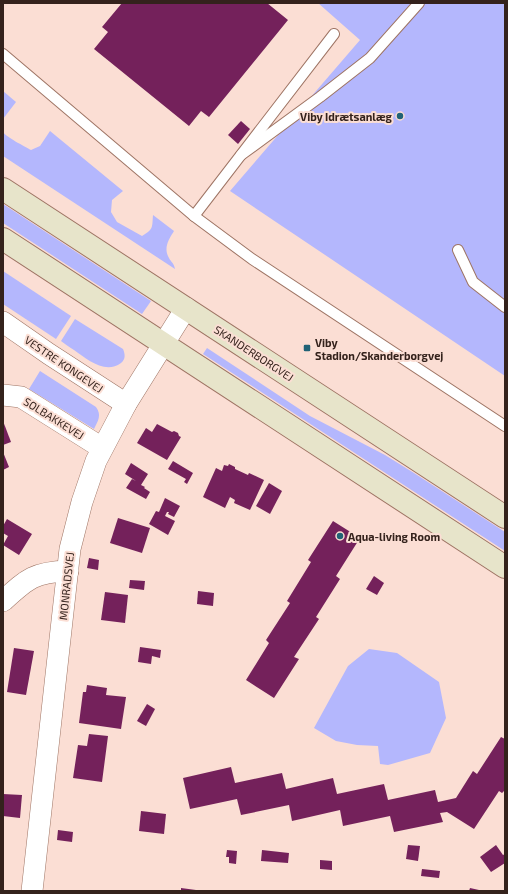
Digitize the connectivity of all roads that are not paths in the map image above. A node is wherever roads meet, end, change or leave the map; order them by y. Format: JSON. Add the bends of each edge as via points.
{"nodes":[{"id":1,"x":419,"y":3,"type":"edge"},
{"id":2,"x":334,"y":34,"type":"dead end"},
{"id":3,"x":3,"y":54,"type":"edge"},
{"id":4,"x":241,"y":155,"type":"junction"},
{"id":5,"x":3,"y":189,"type":"edge"},
{"id":6,"x":194,"y":216,"type":"junction"},
{"id":7,"x":3,"y":239,"type":"edge"},
{"id":8,"x":458,"y":250,"type":"dead end"},
{"id":9,"x":505,"y":307,"type":"edge"},
{"id":10,"x":186,"y":308,"type":"junction"},
{"id":11,"x":3,"y":322,"type":"edge"},
{"id":12,"x":163,"y":343,"type":"junction"},
{"id":13,"x":3,"y":395,"type":"edge"},
{"id":14,"x":126,"y":404,"type":"junction"},
{"id":15,"x":505,"y":426,"type":"edge"},
{"id":16,"x":102,"y":448,"type":"junction"},
{"id":17,"x":505,"y":517,"type":"edge"},
{"id":18,"x":505,"y":567,"type":"edge"},
{"id":19,"x":68,"y":571,"type":"junction"},
{"id":20,"x":3,"y":601,"type":"edge"},
{"id":21,"x":32,"y":891,"type":"edge"}],
"edges":[{"from":1,"to":4,"type":"lane","via":[[370,58]]},
{"from":2,"to":4,"type":"lane"},
{"from":3,"to":6,"type":"lane"},
{"from":4,"to":6,"type":"lane"},
{"from":5,"to":10,"type":"main road","name":"SKANDERBORGVEJ"},
{"from":6,"to":15,"type":"lane","via":[[252,259]]},
{"from":7,"to":12,"type":"main road"},
{"from":8,"to":9,"type":"lane","via":[[473,282]]},
{"from":10,"to":12,"type":"street","name":"MONRADSVEJ"},
{"from":10,"to":17,"type":"main road","name":"SKANDERBORGVEJ"},
{"from":11,"to":14,"type":"street","name":"VESTRE KONGEVEJ"},
{"from":12,"to":14,"type":"street","name":"MONRADSVEJ"},
{"from":12,"to":18,"type":"main road"},
{"from":13,"to":16,"type":"street","name":"SOLBAKKEVEJ","via":[[21,397]]},
{"from":14,"to":16,"type":"street","name":"MONRADSVEJ"},
{"from":16,"to":19,"type":"street","name":"MONRADSVEJ","via":[[82,502],[70,549]]},
{"from":19,"to":20,"type":"street","via":[[51,571],[36,575]]},
{"from":19,"to":21,"type":"street","name":"MONRADSVEJ"}]}
